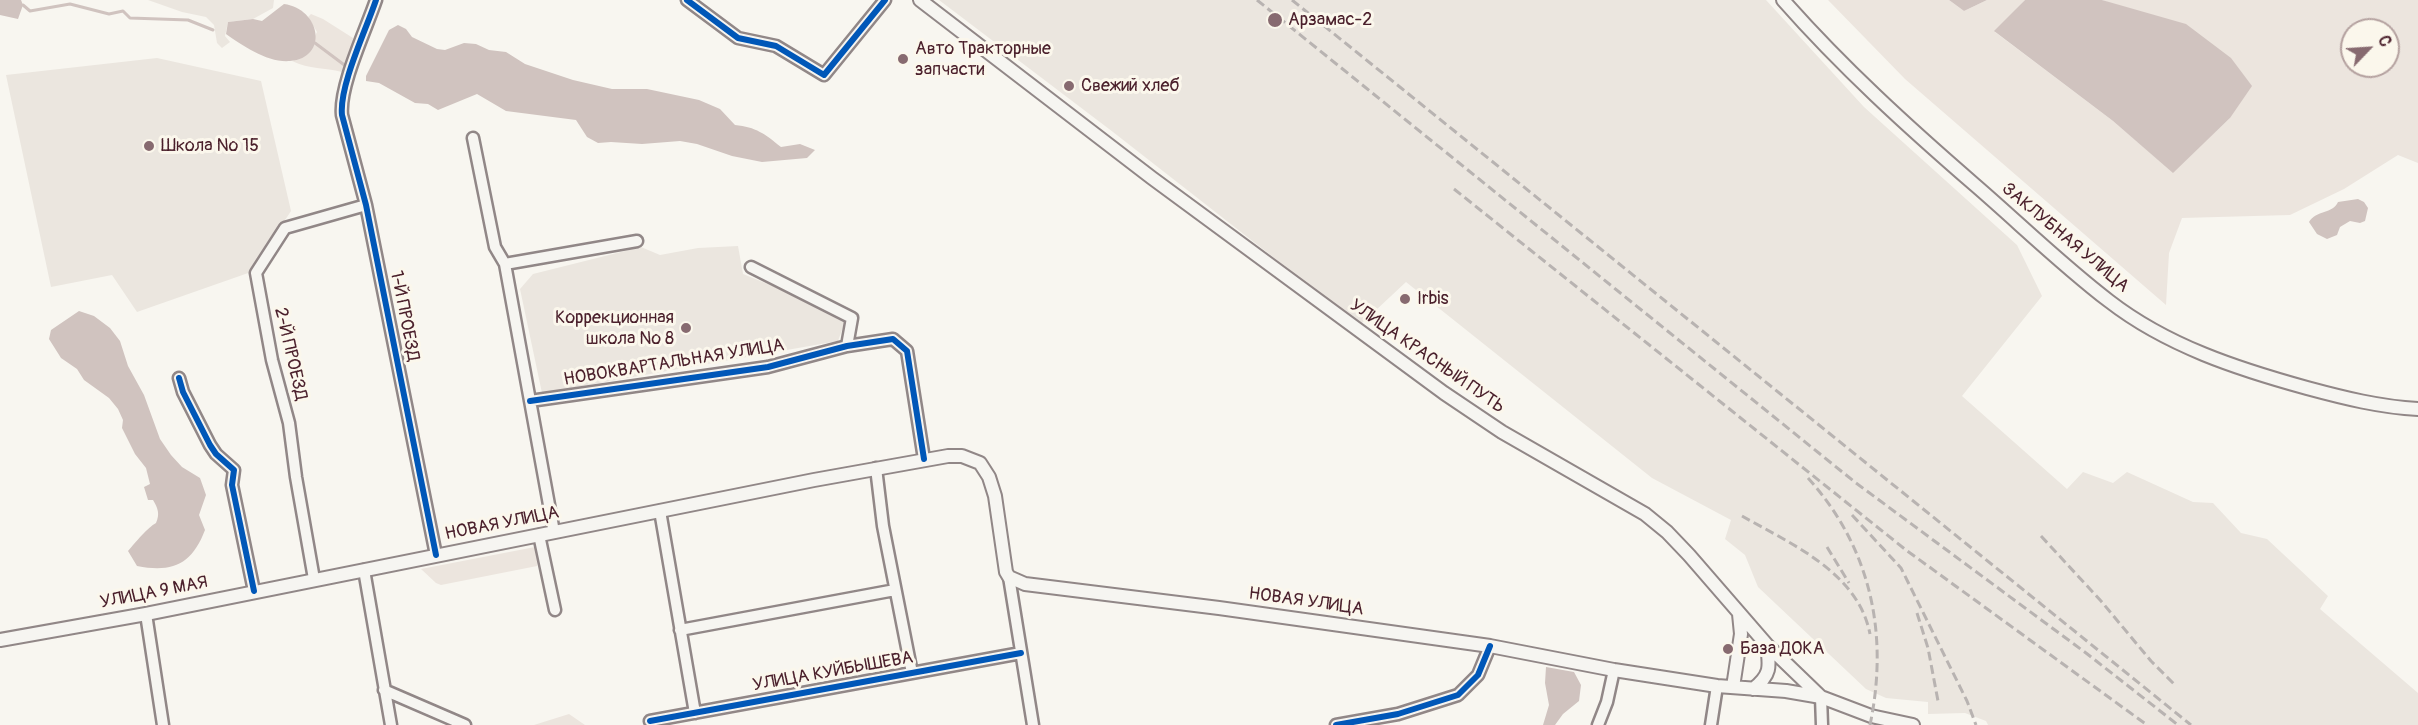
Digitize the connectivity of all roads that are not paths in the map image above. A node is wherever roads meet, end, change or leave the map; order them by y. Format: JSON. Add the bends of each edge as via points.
{"nodes":[{"id":1,"x":376,"y":0,"type":"edge"},
{"id":2,"x":687,"y":0,"type":"edge"},
{"id":3,"x":885,"y":0,"type":"edge"},
{"id":4,"x":920,"y":0,"type":"edge"},
{"id":5,"x":1783,"y":0,"type":"edge"},
{"id":6,"x":473,"y":138,"type":"dead end"},
{"id":7,"x":366,"y":205,"type":"junction"},
{"id":8,"x":637,"y":241,"type":"dead end"},
{"id":9,"x":505,"y":264,"type":"junction"},
{"id":10,"x":751,"y":267,"type":"dead end"},
{"id":11,"x":847,"y":346,"type":"junction"},
{"id":12,"x":179,"y":378,"type":"dead end"},
{"id":13,"x":530,"y":401,"type":"junction"},
{"id":14,"x":2418,"y":409,"type":"edge"},
{"id":15,"x":924,"y":459,"type":"junction"},
{"id":16,"x":876,"y":468,"type":"junction"},
{"id":17,"x":660,"y":511,"type":"junction"},
{"id":18,"x":554,"y":532,"type":"junction"},
{"id":19,"x":538,"y":535,"type":"junction"},
{"id":20,"x":436,"y":555,"type":"junction"},
{"id":21,"x":364,"y":570,"type":"junction"},
{"id":22,"x":1009,"y":577,"type":"junction"},
{"id":23,"x":314,"y":579,"type":"junction"},
{"id":24,"x":895,"y":590,"type":"junction"},
{"id":25,"x":254,"y":591,"type":"junction"},
{"id":26,"x":555,"y":610,"type":"dead end"},
{"id":27,"x":1738,"y":613,"type":"junction"},
{"id":28,"x":146,"y":614,"type":"junction"},
{"id":29,"x":680,"y":630,"type":"junction"},
{"id":30,"x":0,"y":640,"type":"edge"},
{"id":31,"x":1767,"y":645,"type":"junction"},
{"id":32,"x":1490,"y":646,"type":"junction"},
{"id":33,"x":1021,"y":653,"type":"junction"},
{"id":34,"x":1614,"y":670,"type":"junction"},
{"id":35,"x":912,"y":673,"type":"junction"},
{"id":36,"x":1717,"y":686,"type":"junction"},
{"id":37,"x":1733,"y":687,"type":"junction"},
{"id":38,"x":1753,"y":688,"type":"junction"},
{"id":39,"x":384,"y":690,"type":"junction"},
{"id":40,"x":1821,"y":697,"type":"junction"},
{"id":41,"x":695,"y":713,"type":"junction"},
{"id":42,"x":1398,"y":719,"type":"edge"},
{"id":43,"x":650,"y":721,"type":"dead end"},
{"id":44,"x":163,"y":725,"type":"edge"},
{"id":45,"x":391,"y":725,"type":"edge"},
{"id":46,"x":465,"y":725,"type":"edge"},
{"id":47,"x":1033,"y":725,"type":"edge"},
{"id":48,"x":1336,"y":725,"type":"edge"},
{"id":49,"x":1598,"y":725,"type":"edge"},
{"id":50,"x":1711,"y":725,"type":"edge"},
{"id":51,"x":1822,"y":725,"type":"edge"},
{"id":52,"x":1913,"y":725,"type":"edge"}],
"edges":[{"from":1,"to":7,"type":"street","name":"1-Й ПРОЕЗД","via":[[340,102]]},
{"from":2,"to":3,"type":"street","via":[[738,38],[776,46],[824,75]]},
{"from":4,"to":27,"type":"main road","name":"УЛИЦА КРАСНЫЙ ПУТЬ","via":[[1435,387],[1502,432],[1645,514],[1689,555]]},
{"from":5,"to":14,"type":"main road","name":"ЗАКЛУБНАЯ УЛИЦА","via":[[1817,39],[1900,119],[2109,302],[2169,338],[2227,365],[2338,396]]},
{"from":6,"to":9,"type":"street","via":[[495,247]]},
{"from":7,"to":20,"type":"street","name":"1-Й ПРОЕЗД"},
{"from":7,"to":23,"type":"street","name":"2-Й ПРОЕЗД","via":[[285,228],[256,273],[289,423]]},
{"from":8,"to":9,"type":"street"},
{"from":9,"to":13,"type":"street"},
{"from":10,"to":11,"type":"street","via":[[852,318]]},
{"from":11,"to":13,"type":"street","name":"НОВОКВАРТАЛЬНАЯ УЛИЦА","via":[[768,367]]},
{"from":11,"to":15,"type":"street","name":"НОВОКВАРТАЛЬНАЯ УЛИЦА","via":[[892,339],[907,351]]},
{"from":12,"to":25,"type":"street","via":[[210,445],[234,470],[231,485]]},
{"from":13,"to":18,"type":"street"},
{"from":15,"to":16,"type":"main road","name":"НОВАЯ УЛИЦА"},
{"from":15,"to":22,"type":"main road","name":"НОВАЯ УЛИЦА","via":[[962,456],[980,463],[994,496],[1002,557]]},
{"from":16,"to":17,"type":"main road","name":"НОВАЯ УЛИЦА"},
{"from":16,"to":24,"type":"street"},
{"from":17,"to":18,"type":"main road","name":"НОВАЯ УЛИЦА"},
{"from":17,"to":29,"type":"street"},
{"from":18,"to":19,"type":"main road","name":"НОВАЯ УЛИЦА"},
{"from":19,"to":20,"type":"main road","name":"НОВАЯ УЛИЦА"},
{"from":19,"to":26,"type":"street"},
{"from":20,"to":21,"type":"main road","name":"НОВАЯ УЛИЦА"},
{"from":21,"to":23,"type":"main road","name":"НОВАЯ УЛИЦА"},
{"from":21,"to":39,"type":"street"},
{"from":22,"to":32,"type":"main road","name":"НОВАЯ УЛИЦА","via":[[1025,584]]},
{"from":22,"to":33,"type":"street"},
{"from":23,"to":25,"type":"main road","name":"УЛИЦА 9 МАЯ"},
{"from":24,"to":29,"type":"street"},
{"from":24,"to":35,"type":"street"},
{"from":25,"to":28,"type":"main road","name":"УЛИЦА 9 МАЯ"},
{"from":27,"to":31,"type":"main road","name":"УЛИЦА КРАСНЫЙ ПУТЬ"},
{"from":27,"to":37,"type":"main road","via":[[1741,634]]},
{"from":28,"to":30,"type":"main road","name":"УЛИЦА 9 МАЯ"},
{"from":28,"to":44,"type":"street"},
{"from":29,"to":41,"type":"street"},
{"from":31,"to":38,"type":"main road","via":[[1768,673]]},
{"from":31,"to":40,"type":"main road","name":"УЛИЦА КРАСНЫЙ ПУТЬ"},
{"from":32,"to":34,"type":"main road","name":"НОВАЯ УЛИЦА"},
{"from":32,"to":42,"type":"street","via":[[1478,675],[1458,695]]},
{"from":33,"to":35,"type":"street","name":"УЛИЦА КУЙБЫШЕВА"},
{"from":33,"to":47,"type":"street"},
{"from":34,"to":36,"type":"main road","name":"НОВАЯ УЛИЦА"},
{"from":34,"to":49,"type":"street"},
{"from":35,"to":41,"type":"street","name":"УЛИЦА КУЙБЫШЕВА"},
{"from":36,"to":37,"type":"main road","name":"НОВАЯ УЛИЦА"},
{"from":36,"to":50,"type":"street"},
{"from":37,"to":38,"type":"main road","name":"НОВАЯ УЛИЦА"},
{"from":38,"to":40,"type":"main road","name":"НОВАЯ УЛИЦА"},
{"from":39,"to":45,"type":"street"},
{"from":39,"to":46,"type":"street"},
{"from":40,"to":51,"type":"street"},
{"from":40,"to":52,"type":"main road","name":"УЛИЦА КРАСНЫЙ ПУТЬ","via":[[1872,716]]},
{"from":41,"to":43,"type":"street","name":"УЛИЦА КУЙБЫШЕВА"},
{"from":42,"to":48,"type":"street"}]}
